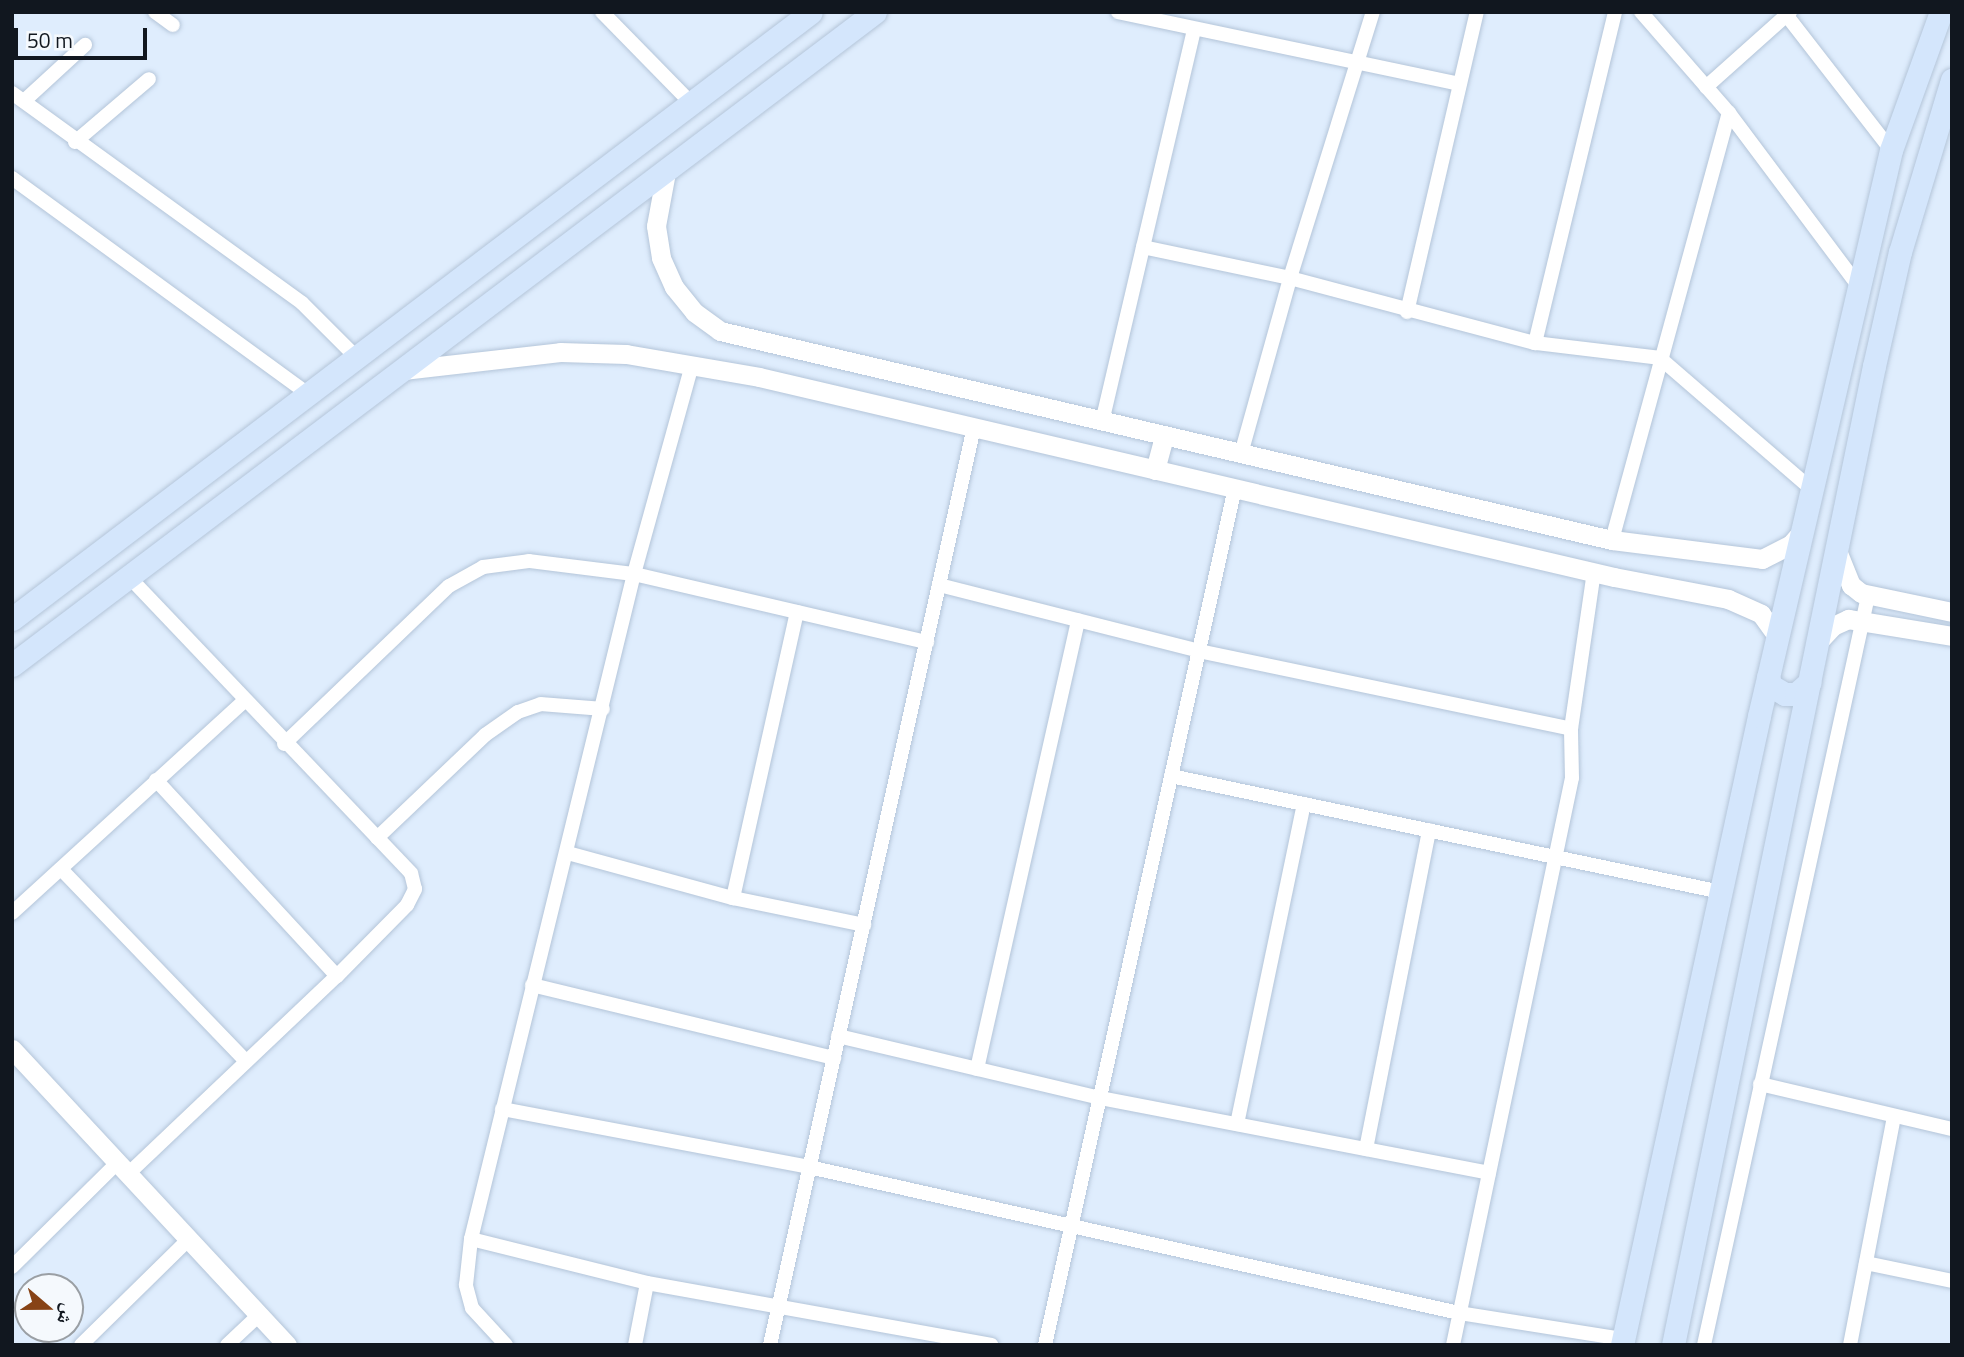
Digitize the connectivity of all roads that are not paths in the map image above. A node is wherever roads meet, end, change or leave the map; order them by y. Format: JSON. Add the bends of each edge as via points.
{"nodes":[{"id":1,"x":155,"y":12,"type":"edge"},
{"id":2,"x":603,"y":12,"type":"edge"},
{"id":3,"x":811,"y":12,"type":"edge"},
{"id":4,"x":875,"y":12,"type":"edge"},
{"id":5,"x":1118,"y":12,"type":"edge"},
{"id":6,"x":1373,"y":12,"type":"edge"},
{"id":7,"x":1477,"y":12,"type":"edge"},
{"id":8,"x":1615,"y":12,"type":"edge"},
{"id":9,"x":1641,"y":12,"type":"edge"},
{"id":10,"x":1941,"y":12,"type":"edge"},
{"id":11,"x":1787,"y":13,"type":"edge"},
{"id":12,"x":173,"y":25,"type":"dead end"},
{"id":13,"x":1195,"y":30,"type":"junction"},
{"id":14,"x":85,"y":45,"type":"dead end"},
{"id":15,"x":1358,"y":64,"type":"junction"},
{"id":16,"x":149,"y":79,"type":"dead end"},
{"id":17,"x":1952,"y":80,"type":"edge"},
{"id":18,"x":1460,"y":85,"type":"junction"},
{"id":19,"x":1706,"y":87,"type":"junction"},
{"id":20,"x":18,"y":97,"type":"edge"},
{"id":21,"x":691,"y":103,"type":"junction"},
{"id":22,"x":1729,"y":113,"type":"junction"},
{"id":23,"x":75,"y":142,"type":"junction"},
{"id":24,"x":1891,"y":150,"type":"junction"},
{"id":25,"x":666,"y":172,"type":"junction"},
{"id":26,"x":12,"y":178,"type":"edge"},
{"id":27,"x":1143,"y":247,"type":"junction"},
{"id":28,"x":1290,"y":278,"type":"junction"},
{"id":29,"x":1859,"y":287,"type":"junction"},
{"id":30,"x":1408,"y":312,"type":"junction"},
{"id":31,"x":1535,"y":343,"type":"junction"},
{"id":32,"x":768,"y":344,"type":"junction"},
{"id":33,"x":355,"y":356,"type":"junction"},
{"id":34,"x":1660,"y":358,"type":"junction"},
{"id":35,"x":692,"y":365,"type":"junction"},
{"id":36,"x":402,"y":370,"type":"junction"},
{"id":37,"x":759,"y":377,"type":"junction"},
{"id":38,"x":307,"y":393,"type":"junction"},
{"id":39,"x":1102,"y":422,"type":"junction"},
{"id":40,"x":974,"y":427,"type":"junction"},
{"id":41,"x":1164,"y":436,"type":"junction"},
{"id":42,"x":1241,"y":454,"type":"junction"},
{"id":43,"x":1155,"y":470,"type":"junction"},
{"id":44,"x":1851,"y":482,"type":"junction"},
{"id":45,"x":1813,"y":483,"type":"junction"},
{"id":46,"x":1235,"y":488,"type":"junction"},
{"id":47,"x":141,"y":520,"type":"junction"},
{"id":48,"x":1803,"y":530,"type":"junction"},
{"id":49,"x":1612,"y":540,"type":"junction"},
{"id":50,"x":163,"y":552,"type":"junction"},
{"id":51,"x":1838,"y":552,"type":"junction"},
{"id":52,"x":1594,"y":572,"type":"junction"},
{"id":53,"x":634,"y":574,"type":"junction"},
{"id":54,"x":130,"y":577,"type":"junction"},
{"id":55,"x":939,"y":585,"type":"junction"},
{"id":56,"x":1868,"y":596,"type":"junction"},
{"id":57,"x":797,"y":612,"type":"junction"},
{"id":58,"x":1952,"y":612,"type":"edge"},
{"id":59,"x":12,"y":619,"type":"edge"},
{"id":60,"x":1078,"y":620,"type":"junction"},
{"id":61,"x":1863,"y":620,"type":"junction"},
{"id":62,"x":1777,"y":636,"type":"junction"},
{"id":63,"x":1952,"y":636,"type":"edge"},
{"id":64,"x":927,"y":642,"type":"junction"},
{"id":65,"x":1818,"y":642,"type":"junction"},
{"id":66,"x":1199,"y":651,"type":"junction"},
{"id":67,"x":12,"y":665,"type":"edge"},
{"id":68,"x":1768,"y":677,"type":"junction"},
{"id":69,"x":1810,"y":682,"type":"junction"},
{"id":70,"x":244,"y":701,"type":"junction"},
{"id":71,"x":603,"y":709,"type":"junction"},
{"id":72,"x":1571,"y":729,"type":"junction"},
{"id":73,"x":284,"y":744,"type":"junction"},
{"id":74,"x":1171,"y":776,"type":"junction"},
{"id":75,"x":156,"y":780,"type":"junction"},
{"id":76,"x":1304,"y":804,"type":"junction"},
{"id":77,"x":1429,"y":830,"type":"junction"},
{"id":78,"x":377,"y":838,"type":"junction"},
{"id":79,"x":568,"y":853,"type":"junction"},
{"id":80,"x":1555,"y":857,"type":"junction"},
{"id":81,"x":61,"y":869,"type":"junction"},
{"id":82,"x":1721,"y":892,"type":"junction"},
{"id":83,"x":733,"y":898,"type":"junction"},
{"id":84,"x":12,"y":913,"type":"edge"},
{"id":85,"x":864,"y":925,"type":"junction"},
{"id":86,"x":337,"y":976,"type":"junction"},
{"id":87,"x":532,"y":985,"type":"junction"},
{"id":88,"x":838,"y":1036,"type":"junction"},
{"id":89,"x":12,"y":1049,"type":"edge"},
{"id":90,"x":834,"y":1058,"type":"junction"},
{"id":91,"x":246,"y":1061,"type":"junction"},
{"id":92,"x":977,"y":1069,"type":"junction"},
{"id":93,"x":1760,"y":1084,"type":"junction"},
{"id":94,"x":1100,"y":1098,"type":"junction"},
{"id":95,"x":502,"y":1110,"type":"junction"},
{"id":96,"x":1894,"y":1116,"type":"junction"},
{"id":97,"x":1237,"y":1124,"type":"junction"},
{"id":98,"x":1952,"y":1129,"type":"edge"},
{"id":99,"x":1366,"y":1149,"type":"junction"},
{"id":100,"x":809,"y":1167,"type":"junction"},
{"id":101,"x":123,"y":1168,"type":"junction"},
{"id":102,"x":1489,"y":1173,"type":"junction"},
{"id":103,"x":1071,"y":1227,"type":"junction"},
{"id":104,"x":471,"y":1238,"type":"junction"},
{"id":105,"x":189,"y":1239,"type":"junction"},
{"id":106,"x":1866,"y":1263,"type":"junction"},
{"id":107,"x":12,"y":1267,"type":"edge"},
{"id":108,"x":1952,"y":1281,"type":"edge"},
{"id":109,"x":648,"y":1283,"type":"junction"},
{"id":110,"x":779,"y":1306,"type":"junction"},
{"id":111,"x":1459,"y":1313,"type":"junction"},
{"id":112,"x":259,"y":1315,"type":"junction"},
{"id":113,"x":926,"y":1339,"type":"edge"},
{"id":114,"x":1623,"y":1342,"type":"edge"},
{"id":115,"x":81,"y":1345,"type":"edge"},
{"id":116,"x":227,"y":1345,"type":"edge"},
{"id":117,"x":286,"y":1345,"type":"edge"},
{"id":118,"x":506,"y":1345,"type":"edge"},
{"id":119,"x":635,"y":1345,"type":"edge"},
{"id":120,"x":770,"y":1345,"type":"edge"},
{"id":121,"x":991,"y":1345,"type":"edge"},
{"id":122,"x":1045,"y":1345,"type":"edge"},
{"id":123,"x":1452,"y":1345,"type":"edge"},
{"id":124,"x":1674,"y":1345,"type":"edge"},
{"id":125,"x":1704,"y":1345,"type":"edge"},
{"id":126,"x":1850,"y":1345,"type":"edge"}],
"edges":[{"from":1,"to":12,"type":"street"},
{"from":2,"to":21,"type":"street"},
{"from":3,"to":21,"type":"main road"},
{"from":4,"to":25,"type":"main road"},
{"from":5,"to":13,"type":"street"},
{"from":6,"to":15,"type":"street"},
{"from":7,"to":18,"type":"street"},
{"from":8,"to":31,"type":"street"},
{"from":9,"to":19,"type":"street"},
{"from":10,"to":24,"type":"main road"},
{"from":11,"to":19,"type":"street"},
{"from":11,"to":24,"type":"street"},
{"from":13,"to":15,"type":"street"},
{"from":13,"to":27,"type":"street"},
{"from":14,"to":20,"type":"street"},
{"from":15,"to":18,"type":"street"},
{"from":15,"to":28,"type":"street"},
{"from":16,"to":23,"type":"street"},
{"from":17,"to":44,"type":"main road","via":[[1900,252]]},
{"from":18,"to":30,"type":"street"},
{"from":19,"to":22,"type":"street"},
{"from":20,"to":23,"type":"street"},
{"from":21,"to":33,"type":"main road"},
{"from":22,"to":29,"type":"street"},
{"from":22,"to":34,"type":"street"},
{"from":23,"to":33,"type":"street","via":[[281,288]]},
{"from":24,"to":29,"type":"main road"},
{"from":25,"to":32,"type":"main road","via":[[656,226],[661,258],[674,287],[694,312],[720,331]]},
{"from":25,"to":36,"type":"main road"},
{"from":26,"to":38,"type":"street"},
{"from":27,"to":28,"type":"street"},
{"from":27,"to":39,"type":"street"},
{"from":28,"to":30,"type":"street"},
{"from":28,"to":42,"type":"street"},
{"from":29,"to":45,"type":"main road"},
{"from":30,"to":31,"type":"street"},
{"from":31,"to":34,"type":"street"},
{"from":32,"to":37,"type":"main road"},
{"from":32,"to":39,"type":"main road"},
{"from":33,"to":38,"type":"main road"},
{"from":34,"to":45,"type":"street"},
{"from":34,"to":49,"type":"street"},
{"from":35,"to":36,"type":"main road","via":[[626,354],[560,352]]},
{"from":35,"to":37,"type":"main road"},
{"from":35,"to":53,"type":"street"},
{"from":36,"to":50,"type":"main road"},
{"from":37,"to":40,"type":"main road"},
{"from":38,"to":47,"type":"main road"},
{"from":39,"to":41,"type":"main road"},
{"from":40,"to":43,"type":"main road"},
{"from":40,"to":55,"type":"street"},
{"from":41,"to":42,"type":"main road"},
{"from":41,"to":43,"type":"main road"},
{"from":42,"to":49,"type":"main road"},
{"from":43,"to":46,"type":"main road"},
{"from":44,"to":45,"type":"main road","via":[[1846,471],[1836,466],[1820,467]]},
{"from":44,"to":51,"type":"main road"},
{"from":45,"to":48,"type":"main road"},
{"from":46,"to":52,"type":"main road"},
{"from":46,"to":66,"type":"street"},
{"from":47,"to":50,"type":"main road"},
{"from":47,"to":59,"type":"main road"},
{"from":48,"to":49,"type":"main road","via":[[1791,544],[1762,559]]},
{"from":48,"to":62,"type":"main road"},
{"from":50,"to":54,"type":"main road"},
{"from":51,"to":56,"type":"main road","via":[[1851,585]]},
{"from":51,"to":65,"type":"main road"},
{"from":52,"to":62,"type":"main road","via":[[1728,598],[1761,614]]},
{"from":52,"to":72,"type":"street"},
{"from":53,"to":57,"type":"street"},
{"from":53,"to":71,"type":"street"},
{"from":53,"to":73,"type":"street","via":[[530,561],[483,567],[449,586]]},
{"from":54,"to":67,"type":"main road"},
{"from":54,"to":70,"type":"street"},
{"from":55,"to":60,"type":"street"},
{"from":55,"to":64,"type":"street"},
{"from":56,"to":58,"type":"main road"},
{"from":56,"to":61,"type":"street"},
{"from":57,"to":64,"type":"street"},
{"from":57,"to":83,"type":"street"},
{"from":60,"to":66,"type":"street"},
{"from":60,"to":92,"type":"street"},
{"from":61,"to":63,"type":"main road"},
{"from":61,"to":65,"type":"main road","via":[[1848,619],[1833,626]]},
{"from":61,"to":93,"type":"street"},
{"from":62,"to":68,"type":"main road"},
{"from":64,"to":85,"type":"street"},
{"from":65,"to":69,"type":"main road"},
{"from":66,"to":72,"type":"street"},
{"from":66,"to":74,"type":"street"},
{"from":68,"to":69,"type":"main road","via":[[1771,686],[1785,694],[1796,694]]},
{"from":68,"to":82,"type":"main road"},
{"from":69,"to":124,"type":"main road"},
{"from":70,"to":73,"type":"street"},
{"from":70,"to":75,"type":"street"},
{"from":71,"to":78,"type":"street","via":[[541,704],[518,712],[485,735]]},
{"from":71,"to":79,"type":"street"},
{"from":72,"to":80,"type":"street","via":[[1572,778]]},
{"from":73,"to":78,"type":"street"},
{"from":74,"to":76,"type":"street"},
{"from":74,"to":94,"type":"street"},
{"from":75,"to":81,"type":"street"},
{"from":75,"to":86,"type":"street"},
{"from":76,"to":77,"type":"street"},
{"from":76,"to":97,"type":"street"},
{"from":77,"to":80,"type":"street"},
{"from":77,"to":99,"type":"street"},
{"from":78,"to":86,"type":"street","via":[[411,873],[415,889],[407,905]]},
{"from":79,"to":83,"type":"street"},
{"from":79,"to":87,"type":"street"},
{"from":80,"to":82,"type":"street"},
{"from":80,"to":102,"type":"street"},
{"from":81,"to":84,"type":"street"},
{"from":81,"to":91,"type":"street"},
{"from":82,"to":114,"type":"main road"},
{"from":83,"to":85,"type":"street"},
{"from":85,"to":88,"type":"street"},
{"from":86,"to":91,"type":"street"},
{"from":87,"to":90,"type":"street"},
{"from":87,"to":95,"type":"street"},
{"from":88,"to":90,"type":"street"},
{"from":88,"to":92,"type":"street"},
{"from":89,"to":101,"type":"main road"},
{"from":90,"to":100,"type":"street"},
{"from":91,"to":101,"type":"street"},
{"from":92,"to":94,"type":"street"},
{"from":93,"to":96,"type":"street"},
{"from":93,"to":125,"type":"street"},
{"from":94,"to":97,"type":"street"},
{"from":94,"to":103,"type":"street"},
{"from":95,"to":100,"type":"street"},
{"from":95,"to":104,"type":"street"},
{"from":96,"to":98,"type":"street"},
{"from":96,"to":106,"type":"street"},
{"from":97,"to":99,"type":"street"},
{"from":99,"to":102,"type":"street"},
{"from":100,"to":103,"type":"street"},
{"from":100,"to":110,"type":"street"},
{"from":101,"to":105,"type":"main road"},
{"from":101,"to":107,"type":"street"},
{"from":102,"to":111,"type":"street"},
{"from":103,"to":111,"type":"street"},
{"from":103,"to":122,"type":"street"},
{"from":104,"to":109,"type":"street"},
{"from":104,"to":118,"type":"street","via":[[466,1285],[472,1308]]},
{"from":105,"to":112,"type":"main road"},
{"from":105,"to":115,"type":"street"},
{"from":106,"to":108,"type":"street"},
{"from":106,"to":126,"type":"street"},
{"from":109,"to":110,"type":"street"},
{"from":109,"to":119,"type":"street"},
{"from":110,"to":113,"type":"street"},
{"from":110,"to":120,"type":"street"},
{"from":111,"to":114,"type":"street"},
{"from":111,"to":123,"type":"street"},
{"from":112,"to":116,"type":"street"},
{"from":112,"to":117,"type":"main road"},
{"from":113,"to":121,"type":"street"}]}
